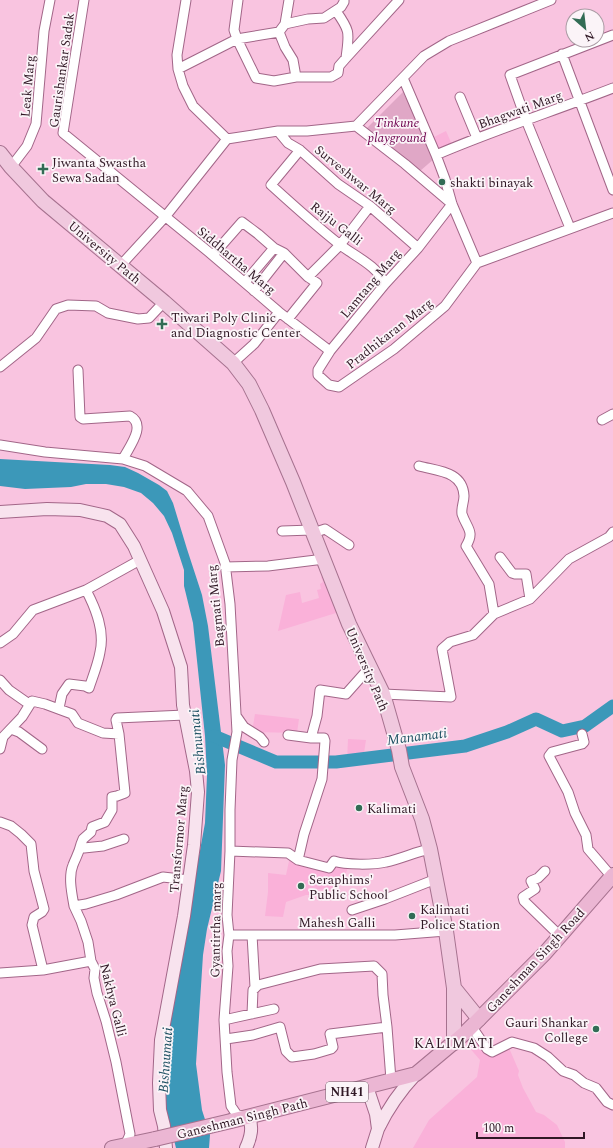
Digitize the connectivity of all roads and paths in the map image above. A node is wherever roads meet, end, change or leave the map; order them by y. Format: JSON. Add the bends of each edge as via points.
{"nodes":[{"id":1,"x":50,"y":0,"type":"edge"},
{"id":2,"x":84,"y":0,"type":"edge"},
{"id":3,"x":186,"y":0,"type":"edge"},
{"id":4,"x":238,"y":0,"type":"edge"},
{"id":5,"x":289,"y":0,"type":"edge"},
{"id":6,"x":344,"y":0,"type":"edge"},
{"id":7,"x":400,"y":0,"type":"edge"},
{"id":8,"x":551,"y":0,"type":"edge"},
{"id":9,"x":336,"y":11,"type":"junction"},
{"id":10,"x":285,"y":24,"type":"junction"},
{"id":11,"x":279,"y":32,"type":"junction"},
{"id":12,"x":613,"y":35,"type":"edge"},
{"id":13,"x":237,"y":39,"type":"junction"},
{"id":14,"x":562,"y":54,"type":"junction"},
{"id":15,"x":346,"y":58,"type":"junction"},
{"id":16,"x":178,"y":69,"type":"junction"},
{"id":17,"x":296,"y":77,"type":"junction"},
{"id":18,"x":403,"y":78,"type":"junction"},
{"id":19,"x":613,"y":88,"type":"edge"},
{"id":20,"x":460,"y":97,"type":"dead end"},
{"id":21,"x":580,"y":101,"type":"junction"},
{"id":22,"x":526,"y":120,"type":"junction"},
{"id":23,"x":356,"y":126,"type":"junction"},
{"id":24,"x":278,"y":131,"type":"junction"},
{"id":25,"x":477,"y":138,"type":"junction"},
{"id":26,"x":227,"y":139,"type":"junction"},
{"id":27,"x":300,"y":150,"type":"junction"},
{"id":28,"x":0,"y":153,"type":"edge"},
{"id":29,"x":436,"y":156,"type":"junction"},
{"id":30,"x":11,"y":167,"type":"junction"},
{"id":31,"x":613,"y":190,"type":"edge"},
{"id":32,"x":452,"y":204,"type":"junction"},
{"id":33,"x":370,"y":206,"type":"junction"},
{"id":34,"x":613,"y":213,"type":"edge"},
{"id":35,"x":165,"y":217,"type":"junction"},
{"id":36,"x":570,"y":228,"type":"junction"},
{"id":37,"x":340,"y":245,"type":"junction"},
{"id":38,"x":274,"y":248,"type":"junction"},
{"id":39,"x":418,"y":248,"type":"junction"},
{"id":40,"x":284,"y":253,"type":"junction"},
{"id":41,"x":212,"y":255,"type":"junction"},
{"id":42,"x":477,"y":264,"type":"junction"},
{"id":43,"x":121,"y":265,"type":"junction"},
{"id":44,"x":308,"y":277,"type":"junction"},
{"id":45,"x":245,"y":282,"type":"junction"},
{"id":46,"x":385,"y":284,"type":"junction"},
{"id":47,"x":254,"y":290,"type":"junction"},
{"id":48,"x":164,"y":302,"type":"junction"},
{"id":49,"x":279,"y":312,"type":"junction"},
{"id":50,"x":288,"y":319,"type":"junction"},
{"id":51,"x":330,"y":352,"type":"junction"},
{"id":52,"x":233,"y":363,"type":"junction"},
{"id":53,"x":0,"y":367,"type":"edge"},
{"id":54,"x":78,"y":370,"type":"dead end"},
{"id":55,"x":324,"y":379,"type":"joint"},
{"id":56,"x":613,"y":414,"type":"edge"},
{"id":57,"x":602,"y":420,"type":"dead end"},
{"id":58,"x":0,"y":445,"type":"edge"},
{"id":59,"x":123,"y":459,"type":"junction"},
{"id":60,"x":419,"y":466,"type":"dead end"},
{"id":61,"x":0,"y":512,"type":"edge"},
{"id":62,"x":282,"y":531,"type":"dead end"},
{"id":63,"x":313,"y":531,"type":"junction"},
{"id":64,"x":613,"y":532,"type":"edge"},
{"id":65,"x":350,"y":545,"type":"dead end"},
{"id":66,"x":500,"y":557,"type":"dead end"},
{"id":67,"x":324,"y":559,"type":"junction"},
{"id":68,"x":140,"y":560,"type":"junction"},
{"id":69,"x":226,"y":568,"type":"junction"},
{"id":70,"x":86,"y":590,"type":"junction"},
{"id":71,"x":530,"y":599,"type":"junction"},
{"id":72,"x":494,"y":614,"type":"junction"},
{"id":73,"x":0,"y":643,"type":"edge"},
{"id":74,"x":370,"y":667,"type":"junction"},
{"id":75,"x":0,"y":680,"type":"edge"},
{"id":76,"x":383,"y":694,"type":"junction"},
{"id":77,"x":29,"y":704,"type":"junction"},
{"id":78,"x":59,"y":708,"type":"junction"},
{"id":79,"x":185,"y":715,"type":"junction"},
{"id":80,"x":237,"y":717,"type":"junction"},
{"id":81,"x":11,"y":729,"type":"junction"},
{"id":82,"x":238,"y":732,"type":"joint"},
{"id":83,"x":119,"y":734,"type":"junction"},
{"id":84,"x":582,"y":734,"type":"dead end"},
{"id":85,"x":288,"y":736,"type":"dead end"},
{"id":86,"x":311,"y":738,"type":"junction"},
{"id":87,"x":264,"y":742,"type":"dead end"},
{"id":88,"x":42,"y":749,"type":"dead end"},
{"id":89,"x":0,"y":750,"type":"edge"},
{"id":90,"x":0,"y":822,"type":"edge"},
{"id":91,"x":124,"y":838,"type":"dead end"},
{"id":92,"x":81,"y":844,"type":"junction"},
{"id":93,"x":430,"y":848,"type":"junction"},
{"id":94,"x":230,"y":851,"type":"junction"},
{"id":95,"x":298,"y":860,"type":"junction"},
{"id":96,"x":545,"y":871,"type":"dead end"},
{"id":97,"x":612,"y":876,"type":"edge"},
{"id":98,"x":436,"y":879,"type":"junction"},
{"id":99,"x":189,"y":880,"type":"junction"},
{"id":100,"x":74,"y":906,"type":"junction"},
{"id":101,"x":352,"y":910,"type":"dead end"},
{"id":102,"x":446,"y":931,"type":"junction"},
{"id":103,"x":228,"y":935,"type":"junction"},
{"id":104,"x":252,"y":935,"type":"junction"},
{"id":105,"x":560,"y":936,"type":"junction"},
{"id":106,"x":91,"y":961,"type":"junction"},
{"id":107,"x":43,"y":970,"type":"junction"},
{"id":108,"x":0,"y":974,"type":"edge"},
{"id":109,"x":255,"y":987,"type":"junction"},
{"id":110,"x":454,"y":988,"type":"junction"},
{"id":111,"x":274,"y":1009,"type":"dead end"},
{"id":112,"x":252,"y":1014,"type":"junction"},
{"id":113,"x":224,"y":1020,"type":"junction"},
{"id":114,"x":475,"y":1023,"type":"junction"},
{"id":115,"x":387,"y":1027,"type":"junction"},
{"id":116,"x":226,"y":1039,"type":"junction"},
{"id":117,"x":454,"y":1043,"type":"junction"},
{"id":118,"x":416,"y":1074,"type":"junction"},
{"id":119,"x":391,"y":1080,"type":"junction"},
{"id":120,"x":367,"y":1087,"type":"junction"},
{"id":121,"x":613,"y":1105,"type":"edge"},
{"id":122,"x":249,"y":1116,"type":"junction"},
{"id":123,"x":378,"y":1128,"type":"junction"},
{"id":124,"x":121,"y":1147,"type":"edge"},
{"id":125,"x":166,"y":1148,"type":"edge"},
{"id":126,"x":246,"y":1148,"type":"edge"},
{"id":127,"x":372,"y":1148,"type":"edge"}],
"edges":[{"from":1,"to":30,"type":"street","name":"Leak Marg","via":[[44,31],[36,124],[27,146]]},
{"from":2,"to":35,"type":"street","name":"Gaurishankar Sadak","via":[[63,133]]},
{"from":3,"to":16,"type":"street","via":[[177,55]]},
{"from":4,"to":13,"type":"street","via":[[234,30]]},
{"from":5,"to":10,"type":"street"},
{"from":6,"to":9,"type":"street"},
{"from":7,"to":15,"type":"street"},
{"from":8,"to":18,"type":"street","via":[[449,41],[424,56]]},
{"from":9,"to":10,"type":"street","via":[[324,18],[308,18]]},
{"from":9,"to":15,"type":"street","via":[[349,34]]},
{"from":10,"to":11,"type":"street"},
{"from":11,"to":13,"type":"street"},
{"from":11,"to":17,"type":"street","via":[[293,60]]},
{"from":12,"to":14,"type":"street"},
{"from":13,"to":16,"type":"street"},
{"from":13,"to":17,"type":"street","via":[[256,78],[274,81]]},
{"from":14,"to":21,"type":"street"},
{"from":14,"to":22,"type":"street","via":[[510,75]]},
{"from":15,"to":17,"type":"street","via":[[339,66],[338,73],[331,76]]},
{"from":16,"to":26,"type":"street","via":[[183,86],[194,106]]},
{"from":18,"to":23,"type":"street"},
{"from":18,"to":29,"type":"street"},
{"from":19,"to":21,"type":"street","name":"Bhagwati Marg"},
{"from":20,"to":25,"type":"street"},
{"from":21,"to":22,"type":"street","name":"Bhagwati Marg"},
{"from":21,"to":31,"type":"street"},
{"from":22,"to":25,"type":"street","name":"Bhagwati Marg"},
{"from":22,"to":36,"type":"street"},
{"from":23,"to":24,"type":"street"},
{"from":23,"to":32,"type":"street"},
{"from":24,"to":26,"type":"street"},
{"from":24,"to":27,"type":"street","name":"Surveshwar Marg","via":[[288,144]]},
{"from":25,"to":29,"type":"street","name":"Bhagwati Marg"},
{"from":26,"to":35,"type":"street"},
{"from":27,"to":33,"type":"street","name":"Surveshwar Marg","via":[[338,184]]},
{"from":27,"to":37,"type":"street","name":"Rajju Galli","via":[[271,185]]},
{"from":28,"to":30,"type":"main road","name":"University Path"},
{"from":29,"to":32,"type":"street","via":[[446,179]]},
{"from":30,"to":43,"type":"main road","name":"University Path","via":[[43,201]]},
{"from":32,"to":39,"type":"street","name":"Lamtang Marg"},
{"from":32,"to":42,"type":"street"},
{"from":33,"to":37,"type":"street"},
{"from":33,"to":39,"type":"street","name":"Surveshwar Marg"},
{"from":34,"to":36,"type":"street"},
{"from":35,"to":41,"type":"street","name":"Siddhartha Marg"},
{"from":35,"to":43,"type":"street"},
{"from":36,"to":42,"type":"street"},
{"from":37,"to":44,"type":"street"},
{"from":37,"to":46,"type":"street","name":"Rajju Galli","via":[[364,260]]},
{"from":38,"to":40,"type":"street"},
{"from":38,"to":41,"type":"street","via":[[242,222]]},
{"from":38,"to":45,"type":"street"},
{"from":39,"to":46,"type":"street","name":"Lamtang Marg"},
{"from":40,"to":44,"type":"street"},
{"from":40,"to":47,"type":"street"},
{"from":41,"to":45,"type":"street","name":"Siddhartha Marg"},
{"from":42,"to":55,"type":"street","name":"Pradhikaran Marg","via":[[445,306],[394,349],[339,387],[329,386]]},
{"from":43,"to":48,"type":"main road","name":"University Path"},
{"from":44,"to":50,"type":"street","via":[[317,283]]},
{"from":45,"to":47,"type":"street","name":"Siddhartha Marg"},
{"from":46,"to":51,"type":"street","name":"Lamtang Marg"},
{"from":47,"to":49,"type":"street","name":"Siddhartha Marg"},
{"from":48,"to":52,"type":"main road","name":"University Path"},
{"from":48,"to":53,"type":"street","via":[[149,318],[138,319],[108,313],[96,306],[68,305],[56,309],[36,338]]},
{"from":49,"to":50,"type":"street","name":"Siddhartha Marg"},
{"from":49,"to":52,"type":"street","via":[[254,344]]},
{"from":50,"to":51,"type":"street","name":"Siddhartha Marg"},
{"from":51,"to":55,"type":"street","name":"Lamtang Marg","via":[[318,370],[318,375]]},
{"from":52,"to":63,"type":"main road","name":"University Path","via":[[262,410]]},
{"from":54,"to":59,"type":"street","via":[[80,417],[83,420],[130,416],[138,423],[136,436]]},
{"from":56,"to":57,"type":"street"},
{"from":58,"to":59,"type":"street","name":"Bagmati Marg"},
{"from":59,"to":69,"type":"street","name":"Bagmati Marg","via":[[145,466],[187,491],[208,516]]},
{"from":60,"to":72,"type":"street","via":[[446,471],[462,486],[464,496],[461,512],[471,538],[466,546],[489,584]]},
{"from":61,"to":68,"type":"main road","name":"Transformor Marg","via":[[47,509],[73,510],[107,516],[120,524]]},
{"from":62,"to":63,"type":"street"},
{"from":63,"to":65,"type":"street","via":[[325,529]]},
{"from":63,"to":67,"type":"main road","name":"University Path"},
{"from":64,"to":71,"type":"street","via":[[610,537],[569,559]]},
{"from":66,"to":71,"type":"street","via":[[512,573],[526,574]]},
{"from":67,"to":69,"type":"street"},
{"from":67,"to":74,"type":"main road","name":"University Path","via":[[349,624]]},
{"from":68,"to":70,"type":"street"},
{"from":68,"to":79,"type":"main road","name":"Transformor Marg","via":[[163,611],[181,667]]},
{"from":69,"to":80,"type":"street","name":"Bagmati Marg"},
{"from":70,"to":73,"type":"street","via":[[32,610],[13,634]]},
{"from":70,"to":78,"type":"street","via":[[94,604],[100,626],[100,653],[89,688],[69,684],[62,694]]},
{"from":71,"to":72,"type":"street"},
{"from":72,"to":76,"type":"street","via":[[473,635],[450,642],[442,649],[451,697]]},
{"from":74,"to":76,"type":"main road","name":"University Path"},
{"from":74,"to":86,"type":"street","via":[[346,694],[320,690]]},
{"from":75,"to":77,"type":"street"},
{"from":76,"to":93,"type":"main road","name":"University Path","via":[[402,767]]},
{"from":77,"to":78,"type":"street","via":[[32,701]]},
{"from":77,"to":81,"type":"street"},
{"from":78,"to":83,"type":"street","via":[[72,714],[78,723],[103,733]]},
{"from":79,"to":83,"type":"street","via":[[117,718]]},
{"from":79,"to":99,"type":"main road","name":"Transformor Marg","via":[[198,792]]},
{"from":80,"to":82,"type":"street","name":"Bagmati Marg"},
{"from":80,"to":87,"type":"street","via":[[244,727]]},
{"from":81,"to":88,"type":"street"},
{"from":81,"to":89,"type":"street","via":[[3,737]]},
{"from":82,"to":94,"type":"street","name":"Gyantirtha marg","via":[[232,760]]},
{"from":83,"to":92,"type":"street","name":"Nakhya Galli","via":[[125,793],[112,797],[112,810],[105,822],[92,826],[91,832]]},
{"from":84,"to":97,"type":"street","via":[[582,744],[552,752],[549,756],[586,834],[588,849]]},
{"from":85,"to":86,"type":"street"},
{"from":86,"to":95,"type":"street","via":[[325,739],[322,779]]},
{"from":90,"to":107,"type":"street","via":[[22,834],[31,844],[34,871],[44,909],[34,917],[32,925]]},
{"from":91,"to":92,"type":"street","via":[[103,846],[84,848]]},
{"from":92,"to":100,"type":"street","name":"Nakhya Galli","via":[[72,866]]},
{"from":93,"to":95,"type":"street","via":[[385,863],[347,864],[334,861],[329,868]]},
{"from":93,"to":98,"type":"main road","name":"University Path"},
{"from":94,"to":95,"type":"street","via":[[288,853]]},
{"from":94,"to":103,"type":"street","name":"Gyantirtha marg"},
{"from":96,"to":105,"type":"street","via":[[531,881],[536,889],[523,897],[524,901]]},
{"from":97,"to":105,"type":"highway","name":"Ganeshman Singh Road","number":"NH41"},
{"from":98,"to":101,"type":"street"},
{"from":98,"to":102,"type":"main road","name":"University Path"},
{"from":99,"to":100,"type":"street","via":[[163,878],[116,895]]},
{"from":99,"to":125,"type":"main road","name":"Transformor Marg","via":[[161,1040],[160,1110]]},
{"from":100,"to":106,"type":"street","name":"Nakhya Galli","via":[[88,942]]},
{"from":102,"to":104,"type":"street","name":"Mahesh Galli","via":[[394,935]]},
{"from":102,"to":110,"type":"main road","name":"University Path"},
{"from":103,"to":104,"type":"street","name":"Mahesh Galli"},
{"from":103,"to":113,"type":"street","name":"Gyantirtha marg"},
{"from":104,"to":109,"type":"street"},
{"from":105,"to":114,"type":"highway","name":"Ganeshman Singh Road","number":"NH41"},
{"from":106,"to":107,"type":"street"},
{"from":106,"to":124,"type":"street","name":"Nakhya Galli","via":[[116,1062],[130,1134]]},
{"from":107,"to":108,"type":"street"},
{"from":109,"to":112,"type":"street"},
{"from":109,"to":115,"type":"street","via":[[320,969],[374,966],[382,974]]},
{"from":110,"to":114,"type":"main road"},
{"from":110,"to":117,"type":"main road","name":"University Path"},
{"from":111,"to":112,"type":"street"},
{"from":112,"to":113,"type":"street"},
{"from":113,"to":116,"type":"street","name":"Gyantirtha marg"},
{"from":114,"to":117,"type":"highway","name":"Ganeshman Singh Road","number":"NH41"},
{"from":114,"to":121,"type":"street","via":[[487,1049],[492,1052],[512,1042],[534,1048],[548,1056],[563,1071],[596,1088],[607,1102]]},
{"from":115,"to":116,"type":"street","via":[[330,1034],[333,1047],[331,1049],[292,1057],[286,1051],[280,1027],[254,1035]]},
{"from":115,"to":119,"type":"street"},
{"from":116,"to":122,"type":"street","name":"Gyantirtha marg","via":[[231,1106],[237,1115]]},
{"from":117,"to":118,"type":"highway","name":"Ganeshman Singh Path","number":"NH41"},
{"from":118,"to":119,"type":"highway","name":"Ganeshman Singh Path","number":"NH41"},
{"from":118,"to":123,"type":"main road","via":[[394,1100]]},
{"from":119,"to":120,"type":"highway","name":"Ganeshman Singh Path","number":"NH41"},
{"from":120,"to":122,"type":"highway","name":"Ganeshman Singh Path","number":"NH41"},
{"from":120,"to":123,"type":"main road"},
{"from":122,"to":124,"type":"highway","name":"Ganeshman Singh Path","number":"NH41","bridge":true},
{"from":122,"to":126,"type":"main road","via":[[252,1125],[251,1136]]},
{"from":123,"to":127,"type":"main road"}]}
